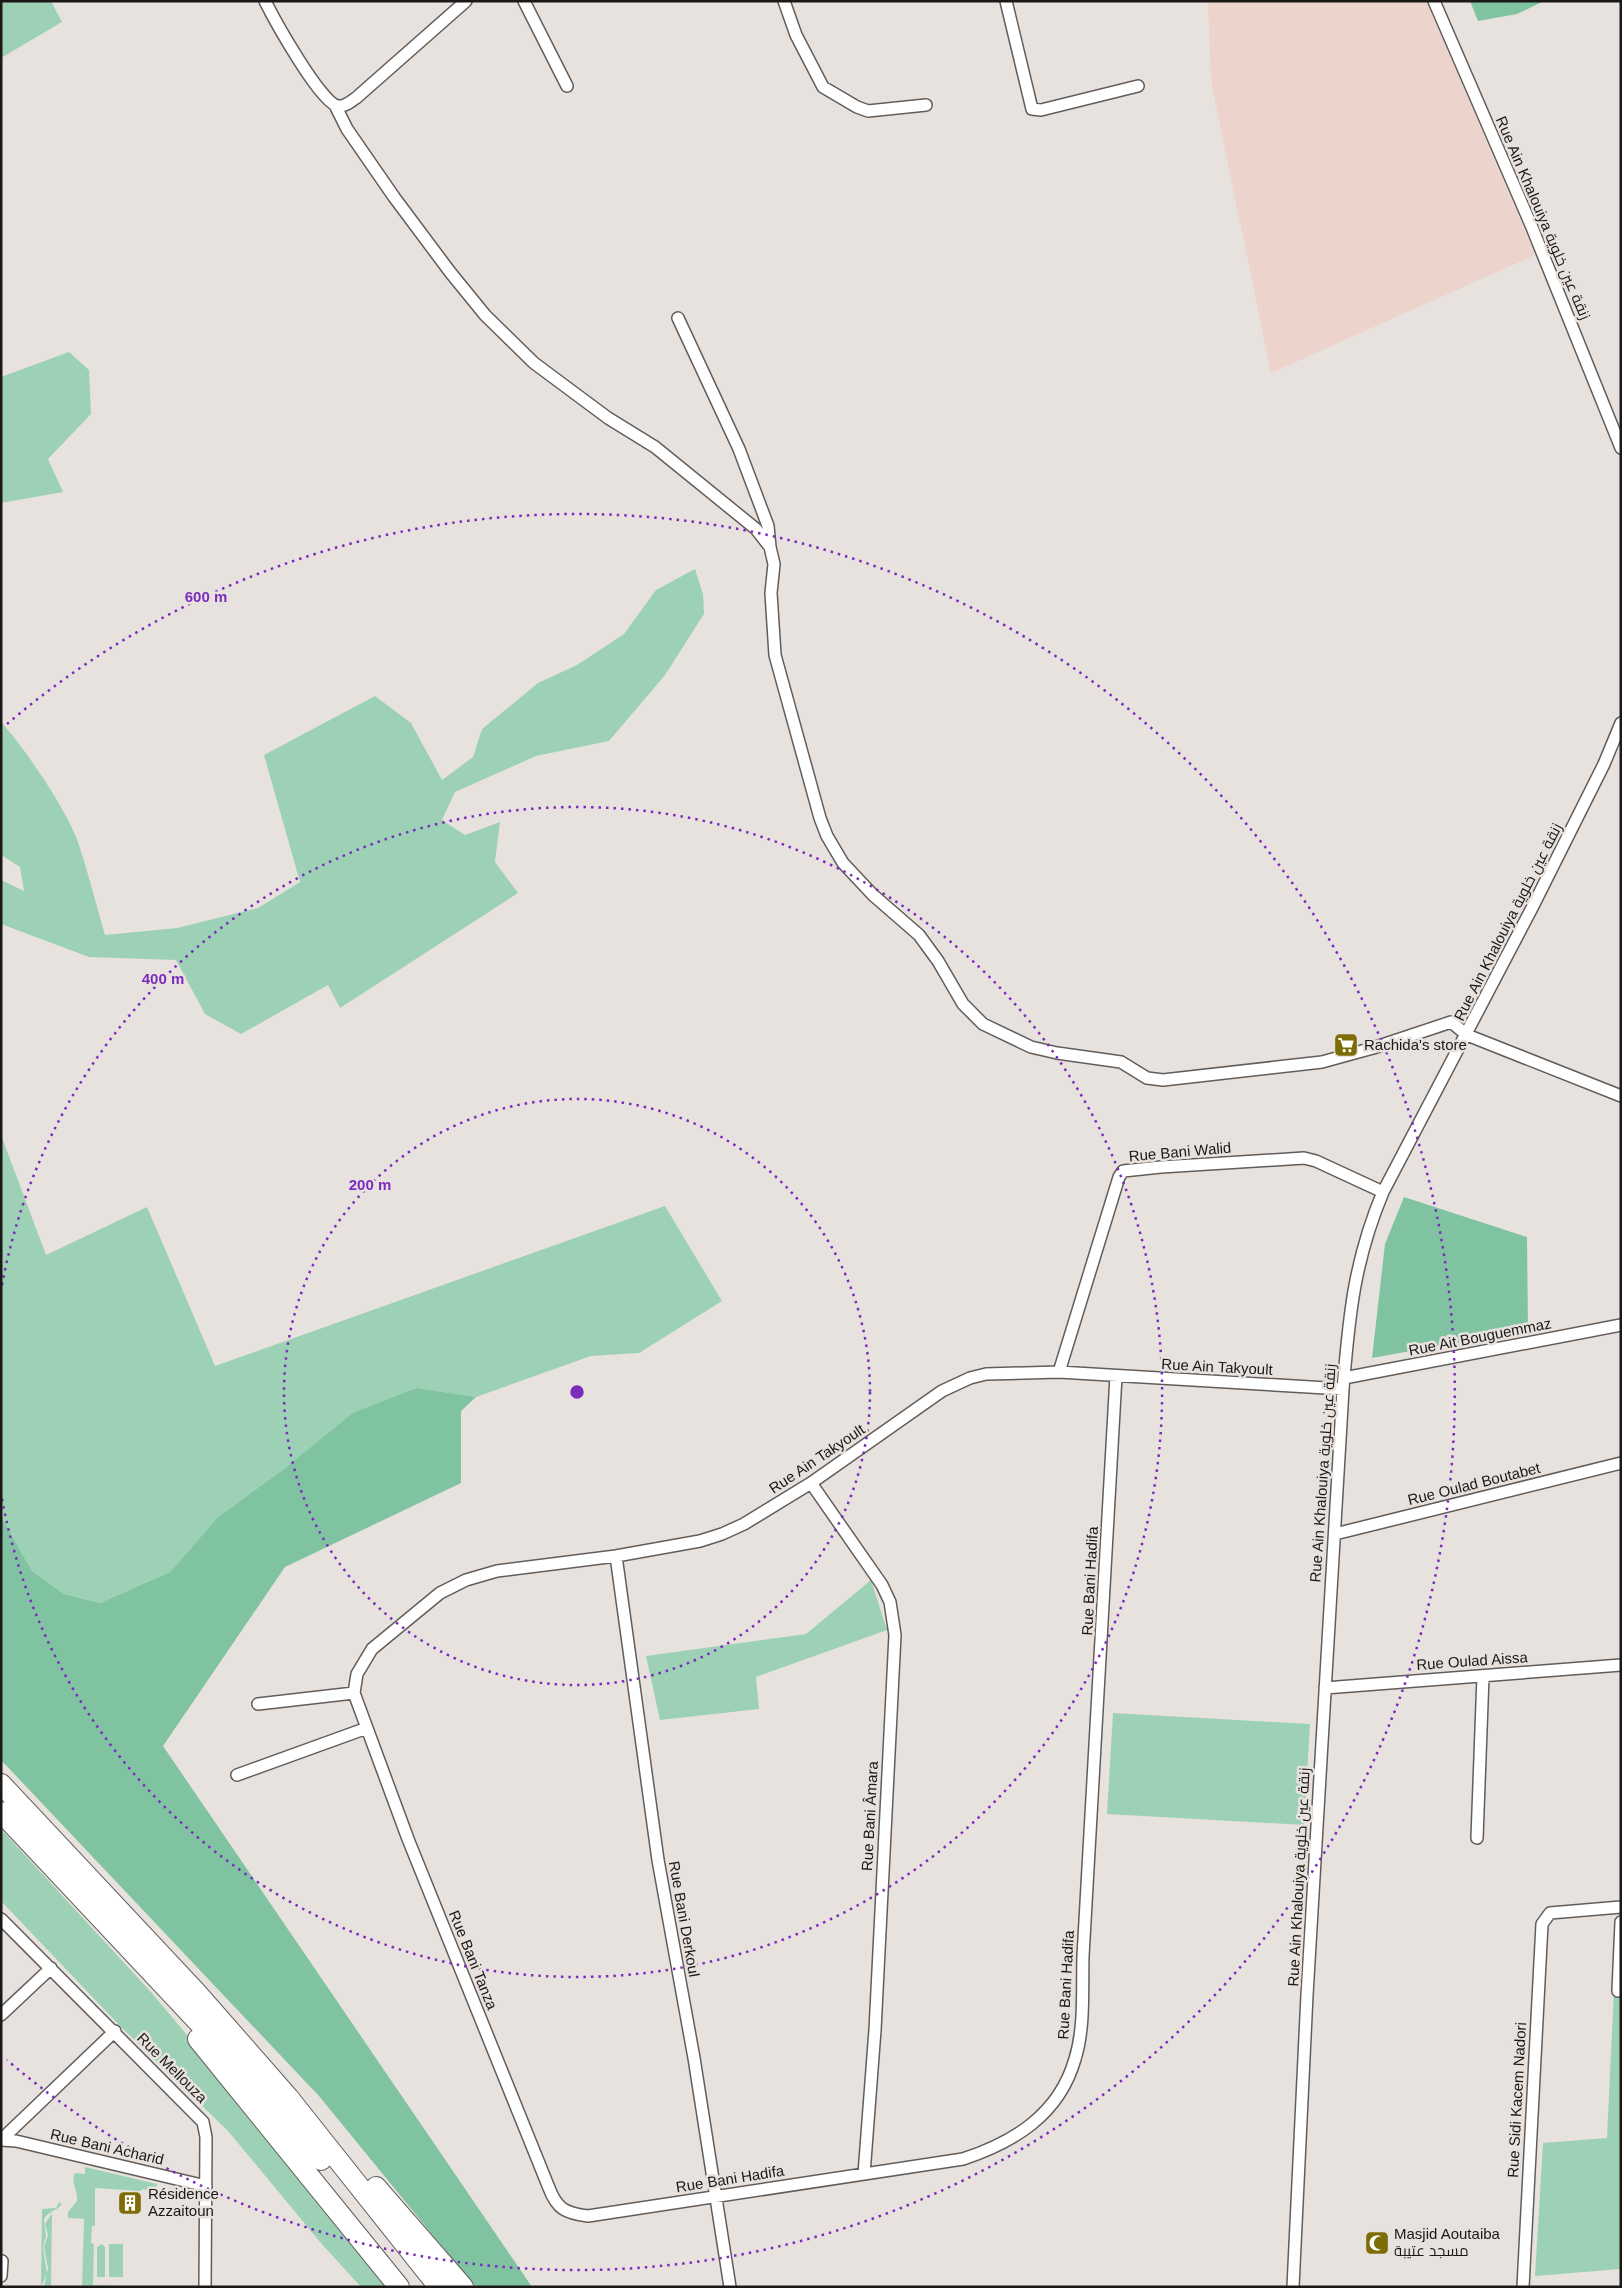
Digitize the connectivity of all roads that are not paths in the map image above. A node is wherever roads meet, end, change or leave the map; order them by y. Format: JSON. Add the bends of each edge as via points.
{"nodes":[{"id":1,"x":265,"y":1,"type":"edge"},
{"id":2,"x":466,"y":1,"type":"edge"},
{"id":3,"x":524,"y":1,"type":"edge"},
{"id":4,"x":784,"y":1,"type":"edge"},
{"id":5,"x":1006,"y":1,"type":"edge"},
{"id":6,"x":1434,"y":1,"type":"edge"},
{"id":7,"x":566,"y":86,"type":"dead end"},
{"id":8,"x":1138,"y":86,"type":"dead end"},
{"id":9,"x":335,"y":105,"type":"junction"},
{"id":10,"x":926,"y":105,"type":"dead end"},
{"id":11,"x":678,"y":318,"type":"dead end"},
{"id":12,"x":1621,"y":448,"type":"edge"},
{"id":13,"x":770,"y":547,"type":"junction"},
{"id":14,"x":1621,"y":723,"type":"edge"},
{"id":15,"x":1467,"y":1035,"type":"junction"},
{"id":16,"x":1621,"y":1096,"type":"edge"},
{"id":17,"x":1383,"y":1192,"type":"junction"},
{"id":18,"x":1621,"y":1325,"type":"edge"},
{"id":19,"x":1059,"y":1372,"type":"junction"},
{"id":20,"x":1116,"y":1376,"type":"junction"},
{"id":21,"x":1344,"y":1384,"type":"junction"},
{"id":22,"x":1621,"y":1463,"type":"edge"},
{"id":23,"x":811,"y":1482,"type":"junction"},
{"id":24,"x":1335,"y":1534,"type":"junction"},
{"id":25,"x":616,"y":1556,"type":"junction"},
{"id":26,"x":1621,"y":1665,"type":"edge"},
{"id":27,"x":1483,"y":1676,"type":"junction"},
{"id":28,"x":1325,"y":1688,"type":"junction"},
{"id":29,"x":354,"y":1693,"type":"junction"},
{"id":30,"x":258,"y":1704,"type":"dead end"},
{"id":31,"x":367,"y":1728,"type":"junction"},
{"id":32,"x":237,"y":1775,"type":"dead end"},
{"id":33,"x":1,"y":1784,"type":"edge"},
{"id":34,"x":1,"y":1812,"type":"edge"},
{"id":35,"x":1477,"y":1838,"type":"dead end"},
{"id":36,"x":1621,"y":1907,"type":"edge"},
{"id":37,"x":100,"y":1917,"type":"junction"},
{"id":38,"x":1,"y":1919,"type":"edge"},
{"id":39,"x":1621,"y":1922,"type":"edge"},
{"id":40,"x":51,"y":1968,"type":"junction"},
{"id":41,"x":1618,"y":1991,"type":"dead end"},
{"id":42,"x":1,"y":2015,"type":"edge"},
{"id":43,"x":114,"y":2031,"type":"junction"},
{"id":44,"x":288,"y":2097,"type":"junction"},
{"id":45,"x":1,"y":2140,"type":"edge"},
{"id":46,"x":864,"y":2174,"type":"junction"},
{"id":47,"x":206,"y":2186,"type":"junction"},
{"id":48,"x":717,"y":2196,"type":"junction"},
{"id":49,"x":588,"y":2216,"type":"joint"},
{"id":50,"x":2,"y":2261,"type":"edge"},
{"id":51,"x":1,"y":2276,"type":"edge"},
{"id":52,"x":205,"y":2287,"type":"edge"},
{"id":53,"x":399,"y":2287,"type":"edge"},
{"id":54,"x":423,"y":2287,"type":"edge"},
{"id":55,"x":439,"y":2287,"type":"edge"},
{"id":56,"x":463,"y":2287,"type":"edge"},
{"id":57,"x":730,"y":2287,"type":"edge"},
{"id":58,"x":1293,"y":2287,"type":"edge"},
{"id":59,"x":1523,"y":2287,"type":"edge"}],
"edges":[{"from":1,"to":9,"type":"street","via":[[311,78]]},
{"from":2,"to":9,"type":"street","via":[[356,98],[345,105]]},
{"from":3,"to":7,"type":"street"},
{"from":4,"to":10,"type":"street","via":[[796,35],[824,87],[868,111]]},
{"from":5,"to":8,"type":"street","via":[[1032,109],[1041,110]]},
{"from":6,"to":12,"type":"street","name":"Rue Ain Khalouiya زنقة عين خلوية","via":[[1531,225]]},
{"from":9,"to":13,"type":"street","via":[[347,130],[394,197],[485,314],[534,363],[608,418],[655,447],[756,529]]},
{"from":11,"to":13,"type":"street","via":[[739,448],[768,526]]},
{"from":13,"to":15,"type":"street","via":[[774,564],[771,593],[776,655],[788,708],[828,836],[843,863],[931,949],[963,1004],[983,1024],[1031,1047],[1057,1054],[1121,1062],[1147,1078],[1163,1080],[1322,1062],[1450,1022]]},
{"from":14,"to":15,"type":"street","name":"Rue Ain Khalouiya زنقة عين خلوية","via":[[1604,764]]},
{"from":15,"to":16,"type":"street"},
{"from":15,"to":17,"type":"street","name":"Rue Ain Khalouiya زنقة عين خلوية"},
{"from":17,"to":19,"type":"street","name":"Rue Bani Walid","via":[[1304,1158],[1123,1172]]},
{"from":17,"to":21,"type":"street","name":"Rue Ain Khalouiya زنقة عين خلوية","via":[[1360,1254],[1352,1295]]},
{"from":18,"to":21,"type":"street","name":"Rue Ait Bouguemmaz"},
{"from":19,"to":20,"type":"street","name":"Rue Ain Takyoult"},
{"from":19,"to":23,"type":"street","name":"Rue Ain Takyoult","via":[[986,1374],[970,1378],[942,1391]]},
{"from":20,"to":21,"type":"street","name":"Rue Ain Takyoult"},
{"from":20,"to":46,"type":"street","name":"Rue Bani Hadifa","via":[[1081,2028],[1076,2059],[1052,2104],[1012,2139],[963,2159]]},
{"from":21,"to":24,"type":"street","name":"Rue Ain Khalouiya زنقة عين خلوية"},
{"from":22,"to":24,"type":"street","name":"Rue Oulad Boutabet"},
{"from":23,"to":25,"type":"street","name":"Rue Ain Takyoult","via":[[722,1534]]},
{"from":23,"to":46,"type":"street","name":"Rue Bani Âmara","via":[[882,1585],[890,1602],[895,1635],[875,2030]]},
{"from":24,"to":28,"type":"street","name":"Rue Ain Khalouiya زنقة عين خلوية"},
{"from":25,"to":29,"type":"street","name":"Rue Ain Takyoult","via":[[498,1572],[466,1580],[440,1593],[372,1649],[357,1674]]},
{"from":25,"to":48,"type":"street","name":"Rue Bani Derkoul","via":[[658,1860]]},
{"from":26,"to":27,"type":"street","name":"Rue Oulad Aissa"},
{"from":27,"to":28,"type":"street","name":"Rue Oulad Aissa"},
{"from":27,"to":35,"type":"street"},
{"from":28,"to":58,"type":"street","name":"Rue Ain Khalouiya زنقة عين خلوية"},
{"from":29,"to":30,"type":"street"},
{"from":29,"to":31,"type":"street","name":"Rue Bani Tanza"},
{"from":31,"to":32,"type":"street"},
{"from":31,"to":49,"type":"street","name":"Rue Bani Tanza","via":[[408,1839],[554,2202],[563,2210]]},
{"from":33,"to":44,"type":"highway","via":[[196,1992]]},
{"from":34,"to":37,"type":"highway"},
{"from":36,"to":59,"type":"street","name":"Rue Sidi Kacem Nadori","via":[[1550,1913],[1542,1924]]},
{"from":37,"to":53,"type":"highway","via":[[122,1950]]},
{"from":37,"to":54,"type":"highway","via":[[233,2058]]},
{"from":38,"to":40,"type":"street","name":"Rue Mellouza"},
{"from":39,"to":41,"type":"street"},
{"from":40,"to":42,"type":"street"},
{"from":40,"to":43,"type":"street","name":"Rue Mellouza"},
{"from":43,"to":45,"type":"street"},
{"from":43,"to":47,"type":"street","name":"Rue Mellouza","via":[[203,2122]]},
{"from":44,"to":55,"type":"highway"},
{"from":44,"to":56,"type":"highway","via":[[330,2133]]},
{"from":45,"to":47,"type":"street","name":"Rue Bani Acharid"},
{"from":46,"to":48,"type":"street","name":"Rue Bani Hadifa"},
{"from":47,"to":52,"type":"street","name":"Rue Mellouza"},
{"from":48,"to":49,"type":"street","name":"Rue Bani Hadifa"},
{"from":48,"to":57,"type":"street","name":"Rue Bani Derkoul"},
{"from":50,"to":51,"type":"street"}]}
